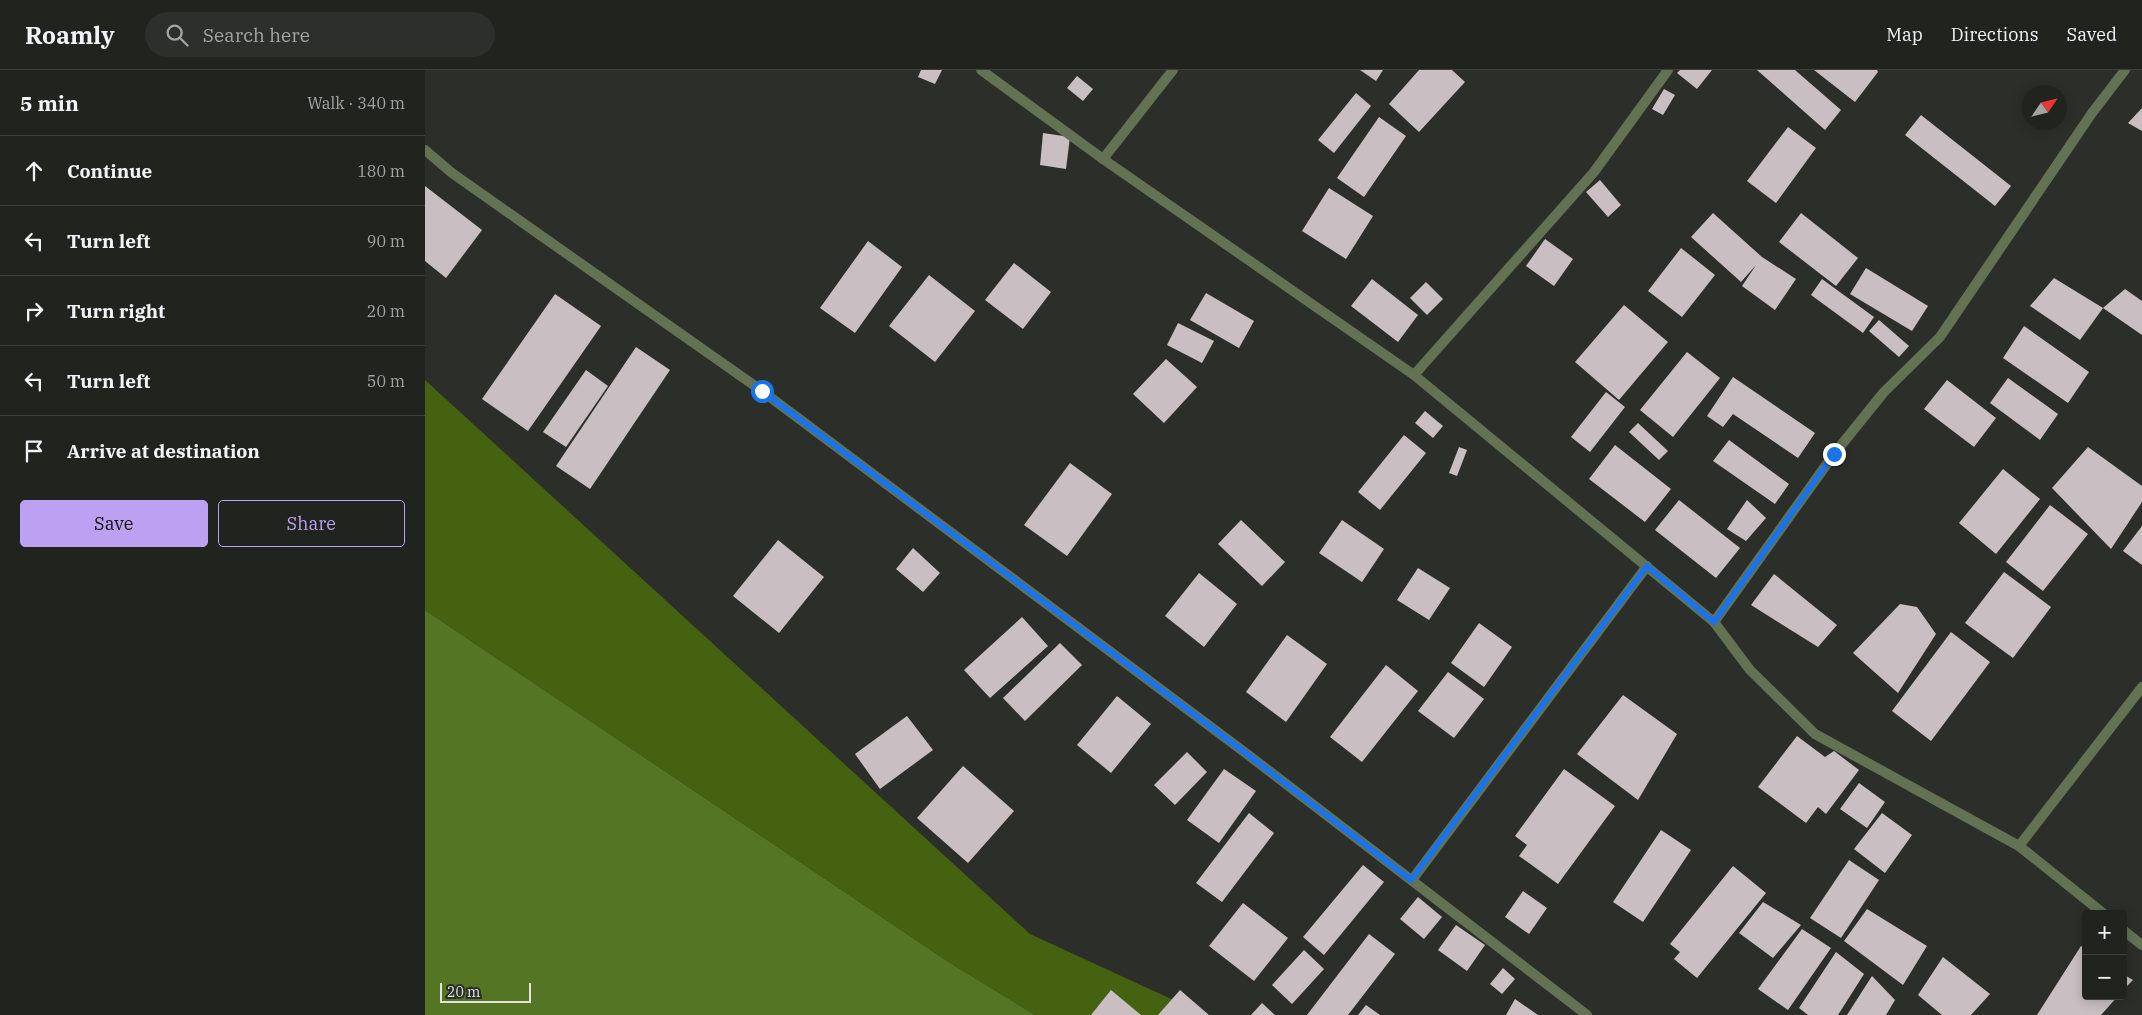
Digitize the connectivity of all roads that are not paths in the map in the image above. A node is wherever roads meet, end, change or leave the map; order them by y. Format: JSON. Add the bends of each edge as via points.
{"nodes":[{"id":1,"x":981,"y":70,"type":"edge"},
{"id":2,"x":1173,"y":70,"type":"edge"},
{"id":3,"x":1668,"y":70,"type":"edge"},
{"id":4,"x":2125,"y":70,"type":"edge"},
{"id":5,"x":425,"y":150,"type":"edge"},
{"id":6,"x":1103,"y":159,"type":"junction"},
{"id":7,"x":1414,"y":375,"type":"junction"},
{"id":8,"x":1647,"y":566,"type":"junction"},
{"id":9,"x":1714,"y":622,"type":"junction"},
{"id":10,"x":2142,"y":687,"type":"edge"},
{"id":11,"x":2019,"y":846,"type":"junction"},
{"id":12,"x":1411,"y":880,"type":"junction"},
{"id":13,"x":2099,"y":910,"type":"edge"},
{"id":14,"x":2127,"y":933,"type":"edge"},
{"id":15,"x":2142,"y":945,"type":"edge"},
{"id":16,"x":1587,"y":1015,"type":"edge"}],
"edges":[{"from":1,"to":6,"type":"street"},
{"from":2,"to":6,"type":"street"},
{"from":3,"to":7,"type":"street","via":[[1594,172]]},
{"from":4,"to":9,"type":"street","via":[[2092,113],[1940,337],[1884,392],[1834,454]]},
{"from":5,"to":12,"type":"street","via":[[452,173],[762,391]]},
{"from":6,"to":7,"type":"street"},
{"from":7,"to":8,"type":"street"},
{"from":8,"to":9,"type":"street"},
{"from":8,"to":12,"type":"street"},
{"from":9,"to":11,"type":"street","via":[[1750,670],[1815,734]]},
{"from":10,"to":11,"type":"street"},
{"from":11,"to":13,"type":"street"},
{"from":12,"to":16,"type":"street"},
{"from":14,"to":15,"type":"street"}]}
